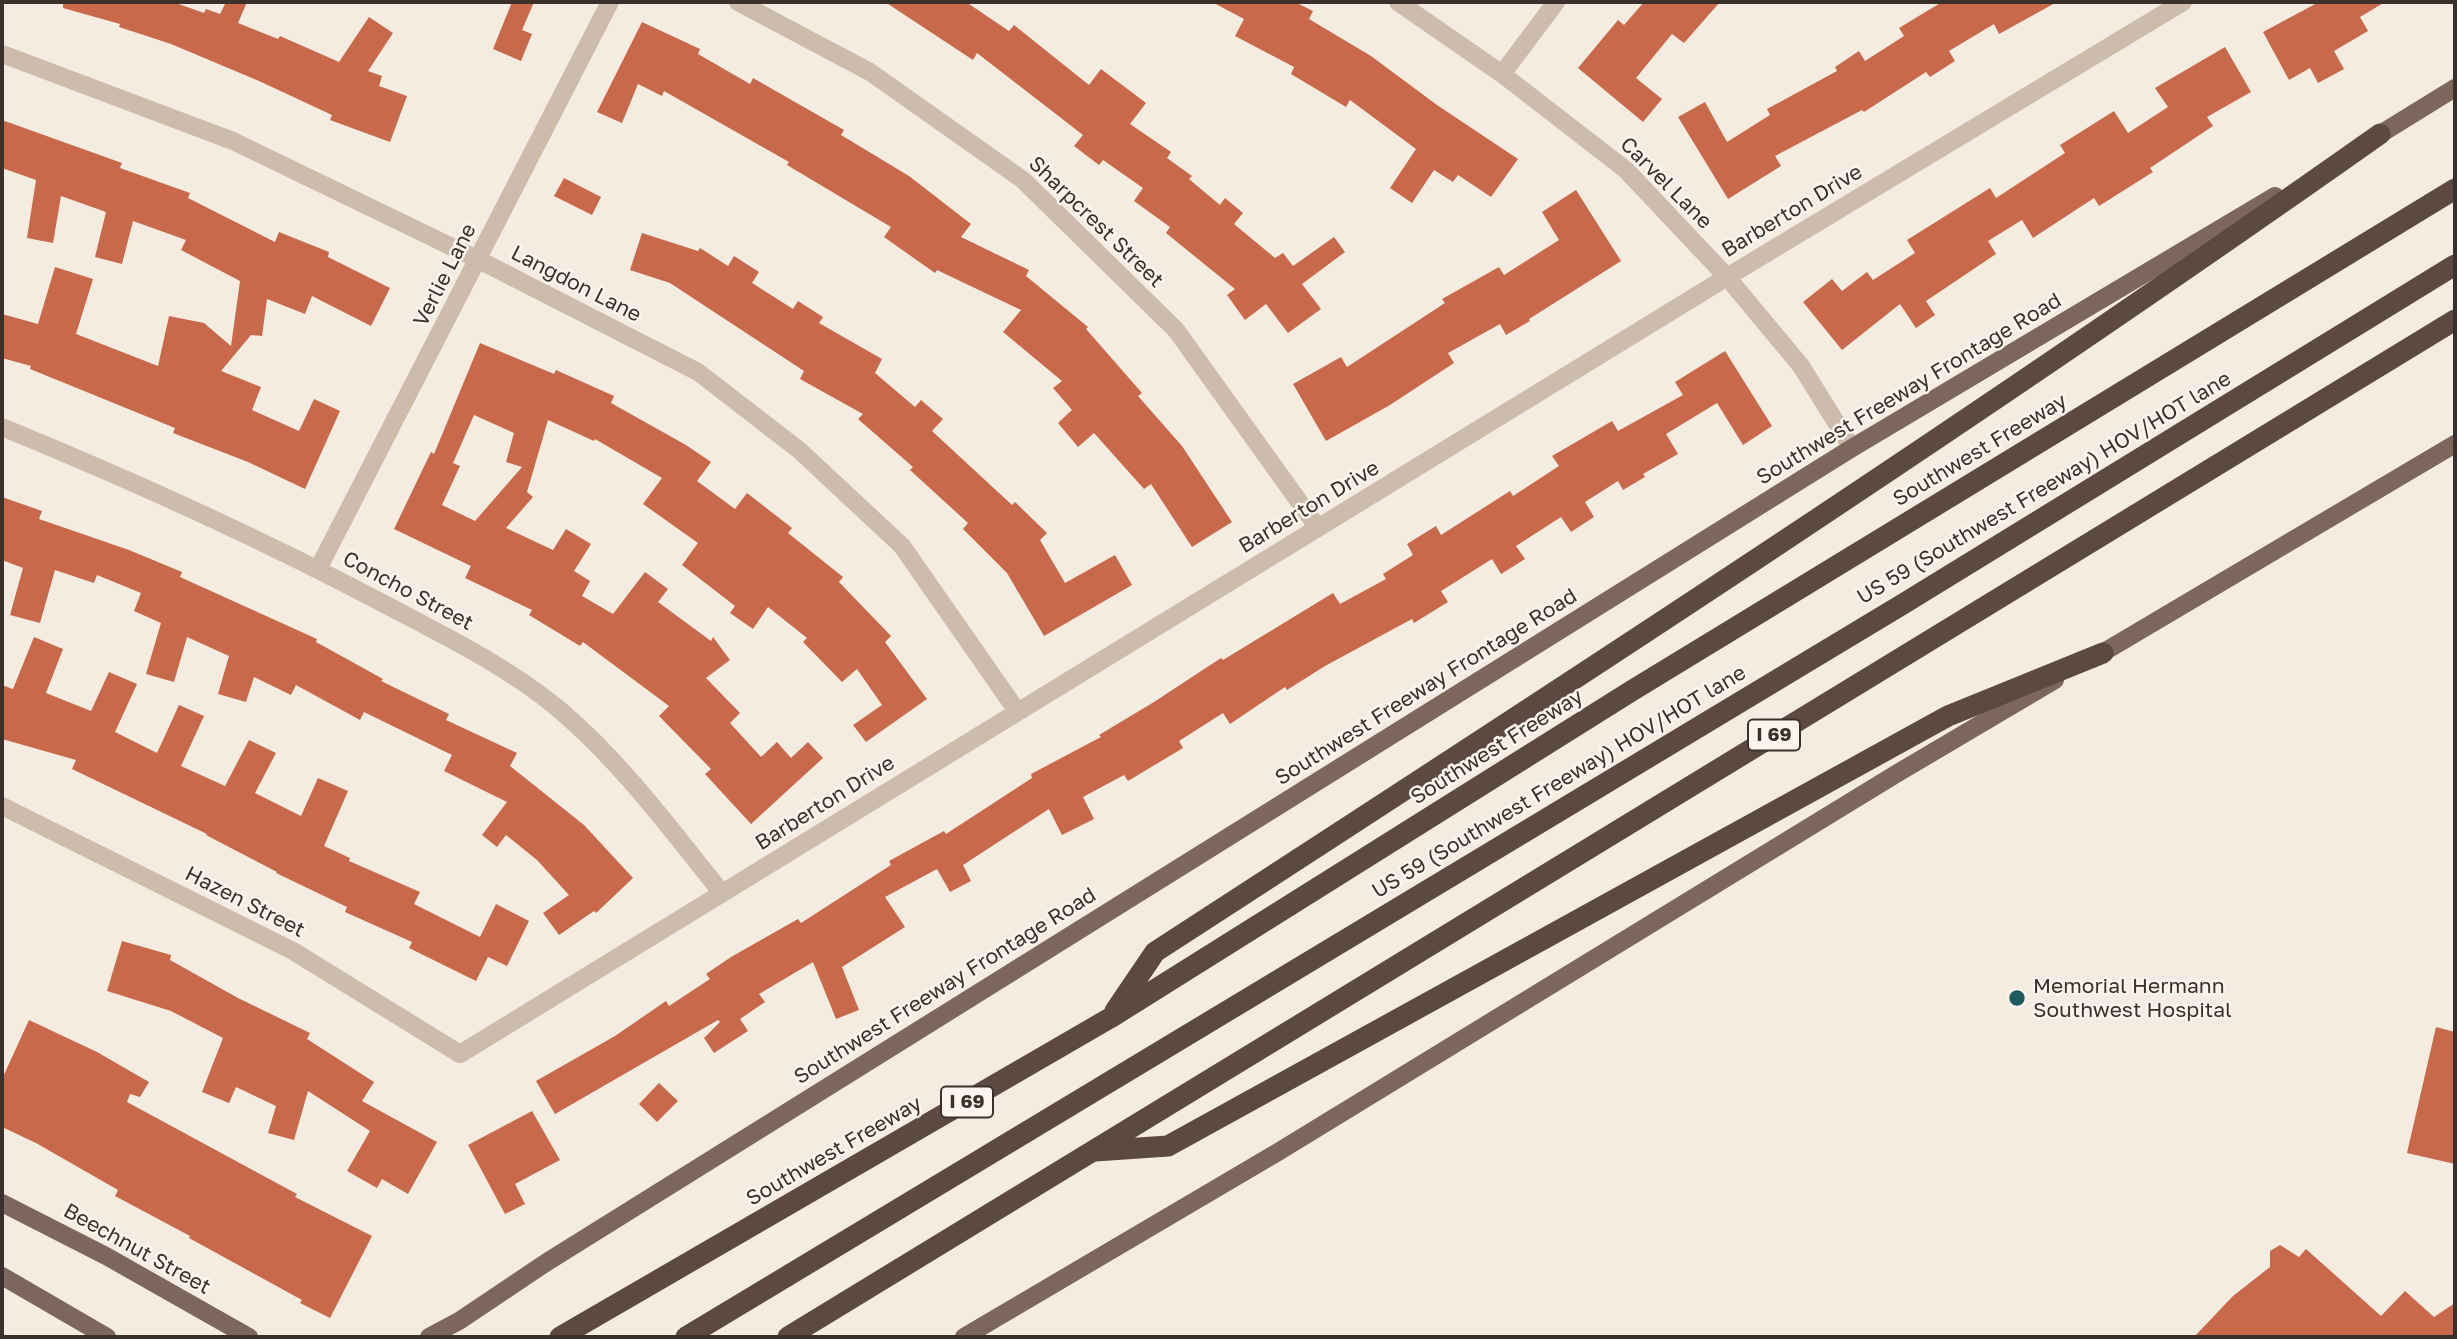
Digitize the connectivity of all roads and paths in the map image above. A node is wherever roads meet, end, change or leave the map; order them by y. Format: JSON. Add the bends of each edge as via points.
{"nodes":[{"id":1,"x":610,"y":2,"type":"edge"},
{"id":2,"x":738,"y":2,"type":"edge"},
{"id":3,"x":1398,"y":2,"type":"edge"},
{"id":4,"x":1556,"y":2,"type":"edge"},
{"id":5,"x":2183,"y":2,"type":"edge"},
{"id":6,"x":2,"y":54,"type":"edge"},
{"id":7,"x":1502,"y":74,"type":"junction"},
{"id":8,"x":2455,"y":88,"type":"edge"},
{"id":9,"x":2380,"y":134,"type":"junction"},
{"id":10,"x":2455,"y":189,"type":"edge"},
{"id":11,"x":479,"y":260,"type":"junction"},
{"id":12,"x":2455,"y":265,"type":"edge"},
{"id":13,"x":1727,"y":277,"type":"junction"},
{"id":14,"x":2455,"y":320,"type":"edge"},
{"id":15,"x":2,"y":427,"type":"edge"},
{"id":16,"x":2455,"y":444,"type":"edge"},
{"id":17,"x":1852,"y":448,"type":"junction"},
{"id":18,"x":1318,"y":528,"type":"junction"},
{"id":19,"x":318,"y":569,"type":"junction"},
{"id":20,"x":2103,"y":653,"type":"junction"},
{"id":21,"x":1017,"y":711,"type":"junction"},
{"id":22,"x":2,"y":806,"type":"edge"},
{"id":23,"x":722,"y":893,"type":"junction"},
{"id":24,"x":1110,"y":1018,"type":"junction"},
{"id":25,"x":460,"y":1054,"type":"joint"},
{"id":26,"x":1093,"y":1151,"type":"junction"},
{"id":27,"x":2,"y":1203,"type":"edge"},
{"id":28,"x":2,"y":1276,"type":"edge"},
{"id":29,"x":457,"y":1329,"type":"edge"},
{"id":30,"x":107,"y":1337,"type":"edge"},
{"id":31,"x":249,"y":1337,"type":"edge"},
{"id":32,"x":429,"y":1337,"type":"edge"},
{"id":33,"x":559,"y":1337,"type":"edge"},
{"id":34,"x":686,"y":1337,"type":"edge"},
{"id":35,"x":788,"y":1337,"type":"edge"},
{"id":36,"x":964,"y":1337,"type":"edge"}],
"edges":[{"from":1,"to":11,"type":"street","name":"Verlie Lane"},
{"from":2,"to":18,"type":"street","name":"Sharpcrest Street","via":[[870,72],[1023,180],[1176,330]]},
{"from":3,"to":7,"type":"street","name":"Carvel Lane"},
{"from":4,"to":7,"type":"street"},
{"from":5,"to":13,"type":"street","name":"Barberton Drive"},
{"from":6,"to":11,"type":"street","name":"Langdon Lane","via":[[233,141]]},
{"from":7,"to":13,"type":"street","name":"Carvel Lane","via":[[1626,170]]},
{"from":8,"to":9,"type":"main road","name":"Southwest Freeway Frontage Road"},
{"from":9,"to":17,"type":"main road","name":"Southwest Freeway Frontage Road"},
{"from":9,"to":24,"type":"highway","via":[[2181,275],[1699,599],[1155,952]]},
{"from":10,"to":24,"type":"highway","name":"Southwest Freeway","number":"I 69","via":[[1633,690]]},
{"from":11,"to":19,"type":"street","name":"Verlie Lane"},
{"from":11,"to":21,"type":"street","name":"Langdon Lane","via":[[698,372],[799,450],[902,547]]},
{"from":12,"to":34,"type":"highway","name":"US 59 (Southwest Freeway) HOV/HOT lane","via":[[1903,604]]},
{"from":13,"to":17,"type":"street","name":"Carvel Lane","via":[[1801,366]]},
{"from":13,"to":18,"type":"street","name":"Barberton Drive"},
{"from":14,"to":26,"type":"highway","number":"I 69"},
{"from":15,"to":19,"type":"street","name":"Concho Street","via":[[114,472]]},
{"from":16,"to":20,"type":"main road"},
{"from":17,"to":29,"type":"main road","name":"Southwest Freeway Frontage Road","via":[[558,1254]]},
{"from":18,"to":21,"type":"street","name":"Barberton Drive"},
{"from":19,"to":23,"type":"street","name":"Concho Street","via":[[485,658],[560,710],[614,760]]},
{"from":20,"to":26,"type":"highway","via":[[1948,716],[1168,1146]]},
{"from":20,"to":36,"type":"main road"},
{"from":21,"to":23,"type":"street","name":"Barberton Drive"},
{"from":22,"to":25,"type":"street","name":"Hazen Street","via":[[293,951]]},
{"from":23,"to":25,"type":"street","name":"Barberton Drive"},
{"from":24,"to":33,"type":"highway","name":"Southwest Freeway","number":"I 69"},
{"from":26,"to":35,"type":"highway","number":"I 69"},
{"from":27,"to":31,"type":"main road","name":"Beechnut Street"},
{"from":28,"to":30,"type":"main road"},
{"from":29,"to":32,"type":"main road","name":"Southwest Freeway Frontage Road"}]}
